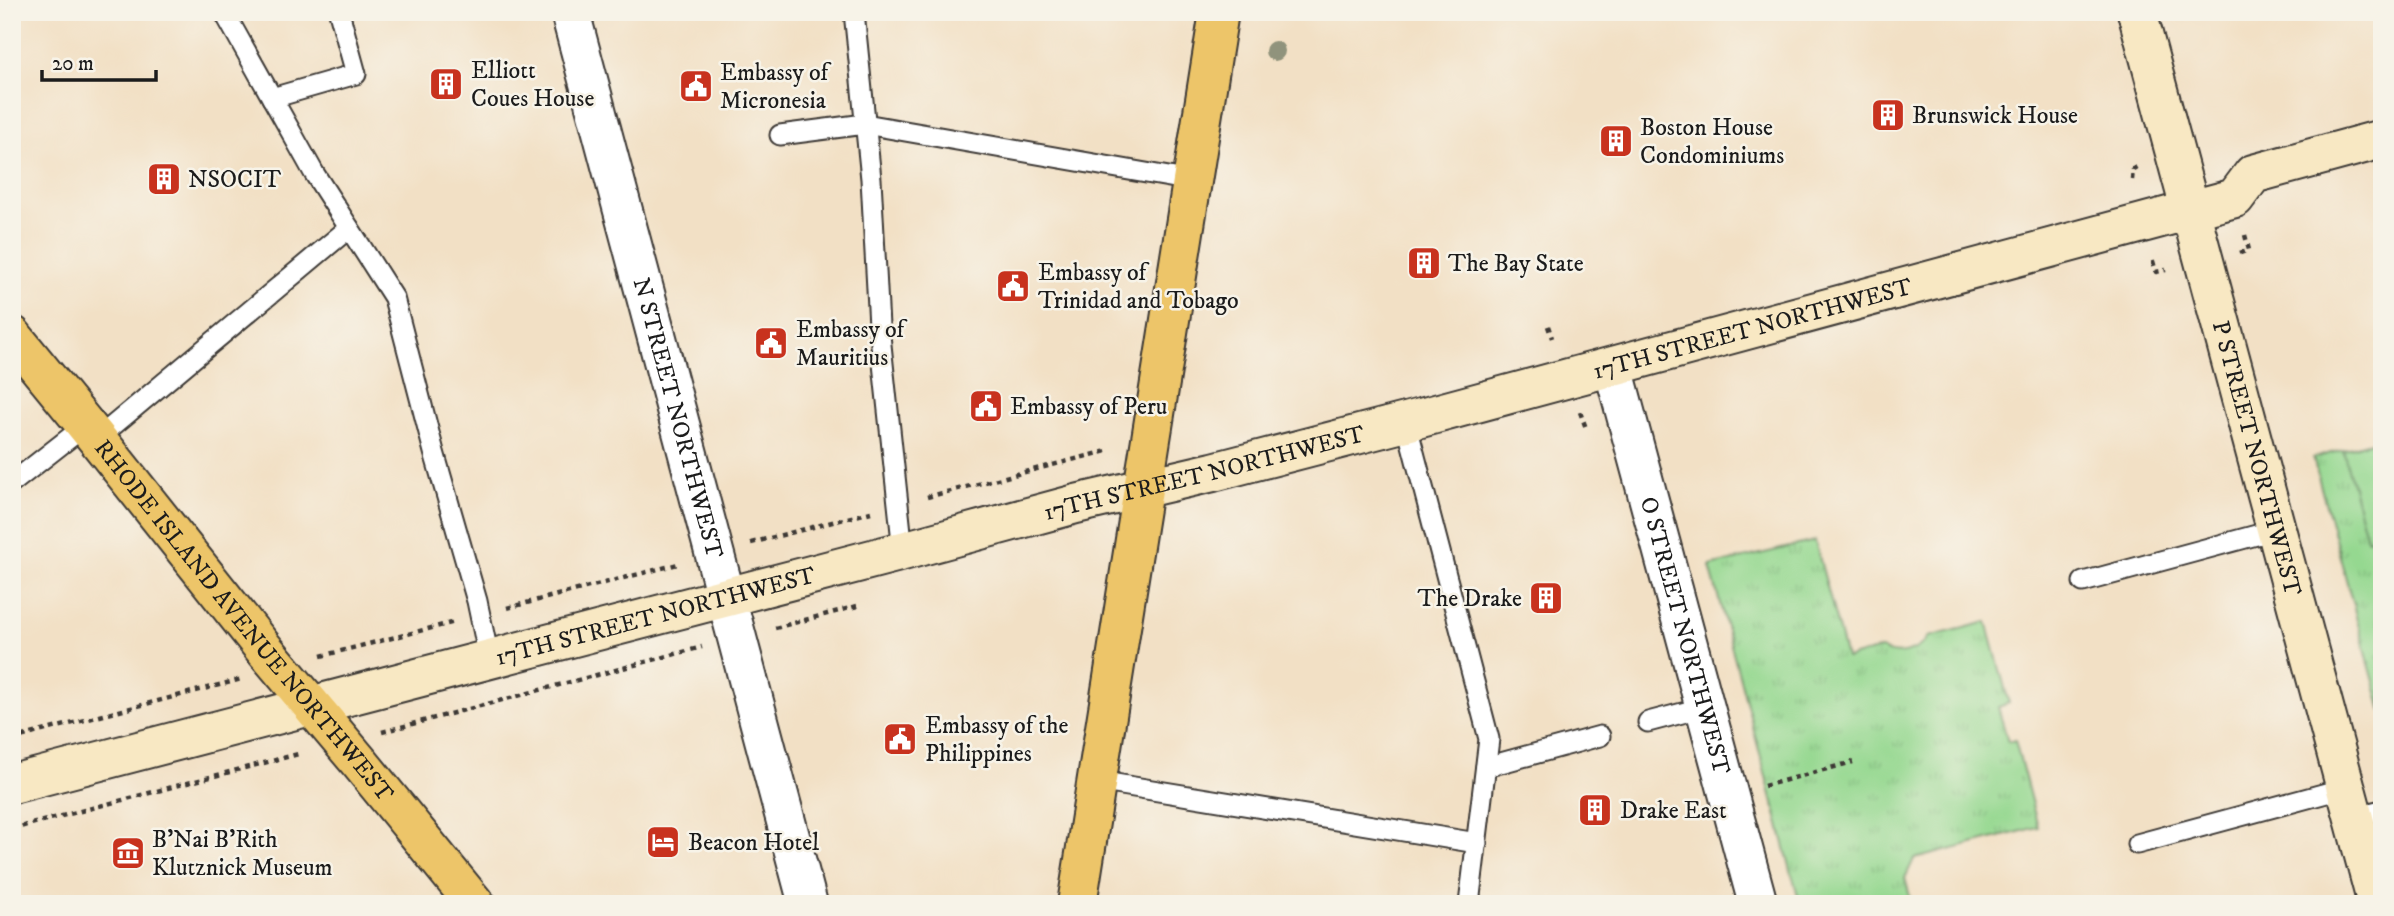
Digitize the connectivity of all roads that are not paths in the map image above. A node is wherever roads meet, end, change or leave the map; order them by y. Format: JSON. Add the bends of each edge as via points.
{"nodes":[{"id":1,"x":225,"y":12,"type":"edge"},
{"id":2,"x":339,"y":12,"type":"edge"},
{"id":3,"x":570,"y":12,"type":"edge"},
{"id":4,"x":854,"y":12,"type":"edge"},
{"id":5,"x":1219,"y":12,"type":"edge"},
{"id":6,"x":2137,"y":12,"type":"edge"},
{"id":7,"x":272,"y":98,"type":"junction"},
{"id":8,"x":865,"y":124,"type":"junction"},
{"id":9,"x":780,"y":135,"type":"dead end"},
{"id":10,"x":2382,"y":139,"type":"edge"},
{"id":11,"x":1192,"y":181,"type":"junction"},
{"id":12,"x":2190,"y":209,"type":"junction"},
{"id":13,"x":349,"y":228,"type":"junction"},
{"id":14,"x":12,"y":335,"type":"edge"},
{"id":15,"x":1613,"y":367,"type":"junction"},
{"id":16,"x":1406,"y":422,"type":"junction"},
{"id":17,"x":91,"y":432,"type":"junction"},
{"id":18,"x":12,"y":483,"type":"edge"},
{"id":19,"x":1144,"y":488,"type":"junction"},
{"id":20,"x":2275,"y":530,"type":"junction"},
{"id":21,"x":903,"y":551,"type":"junction"},
{"id":22,"x":2083,"y":582,"type":"dead end"},
{"id":23,"x":727,"y":597,"type":"junction"},
{"id":24,"x":489,"y":658,"type":"junction"},
{"id":25,"x":311,"y":705,"type":"junction"},
{"id":26,"x":1705,"y":707,"type":"junction"},
{"id":27,"x":1648,"y":722,"type":"dead end"},
{"id":28,"x":1600,"y":736,"type":"dead end"},
{"id":29,"x":1486,"y":767,"type":"junction"},
{"id":30,"x":1097,"y":781,"type":"junction"},
{"id":31,"x":12,"y":784,"type":"edge"},
{"id":32,"x":2360,"y":805,"type":"edge"},
{"id":33,"x":1476,"y":843,"type":"junction"},
{"id":34,"x":2137,"y":844,"type":"dead end"},
{"id":35,"x":475,"y":904,"type":"edge"},
{"id":36,"x":808,"y":904,"type":"edge"},
{"id":37,"x":1077,"y":904,"type":"edge"},
{"id":38,"x":1469,"y":904,"type":"edge"},
{"id":39,"x":1758,"y":904,"type":"edge"},
{"id":40,"x":2377,"y":904,"type":"edge"}],
"edges":[{"from":1,"to":7,"type":"lane"},
{"from":2,"to":7,"type":"lane","via":[[356,74]]},
{"from":3,"to":23,"type":"street","name":"N STREET NORTHWEST"},
{"from":4,"to":8,"type":"lane"},
{"from":5,"to":11,"type":"main road"},
{"from":6,"to":12,"type":"main road","name":"P STREET NORTHWEST"},
{"from":7,"to":13,"type":"lane"},
{"from":8,"to":9,"type":"lane"},
{"from":8,"to":11,"type":"lane"},
{"from":8,"to":21,"type":"lane","via":[[879,326]]},
{"from":10,"to":12,"type":"main road","name":"17TH STREET NORTHWEST","via":[[2253,174],[2235,198]]},
{"from":11,"to":19,"type":"main road"},
{"from":12,"to":15,"type":"main road","name":"17TH STREET NORTHWEST"},
{"from":12,"to":20,"type":"main road","name":"P STREET NORTHWEST"},
{"from":13,"to":17,"type":"lane","via":[[144,402]]},
{"from":13,"to":24,"type":"lane","via":[[394,298]]},
{"from":14,"to":17,"type":"main road","name":"RHODE ISLAND AVENUE NORTHWEST"},
{"from":15,"to":16,"type":"main road","name":"17TH STREET NORTHWEST"},
{"from":15,"to":26,"type":"street","name":"O STREET NORTHWEST"},
{"from":16,"to":19,"type":"main road","name":"17TH STREET NORTHWEST"},
{"from":16,"to":29,"type":"lane","via":[[1489,739]]},
{"from":17,"to":18,"type":"lane"},
{"from":17,"to":25,"type":"main road","name":"RHODE ISLAND AVENUE NORTHWEST"},
{"from":19,"to":21,"type":"main road","name":"17TH STREET NORTHWEST"},
{"from":19,"to":30,"type":"main road"},
{"from":20,"to":22,"type":"lane"},
{"from":20,"to":32,"type":"main road","name":"P STREET NORTHWEST"},
{"from":21,"to":23,"type":"main road","name":"17TH STREET NORTHWEST"},
{"from":23,"to":24,"type":"main road","name":"17TH STREET NORTHWEST"},
{"from":23,"to":36,"type":"street","name":"N STREET NORTHWEST"},
{"from":24,"to":25,"type":"main road","name":"17TH STREET NORTHWEST"},
{"from":25,"to":31,"type":"main road","name":"17TH STREET NORTHWEST"},
{"from":25,"to":35,"type":"main road","name":"RHODE ISLAND AVENUE NORTHWEST"},
{"from":26,"to":27,"type":"lane"},
{"from":26,"to":39,"type":"street","name":"O STREET NORTHWEST"},
{"from":28,"to":29,"type":"lane"},
{"from":29,"to":33,"type":"lane"},
{"from":30,"to":33,"type":"lane"},
{"from":30,"to":37,"type":"main road"},
{"from":32,"to":34,"type":"lane"},
{"from":32,"to":40,"type":"main road","name":"P STREET NORTHWEST"},
{"from":33,"to":38,"type":"lane"}]}
